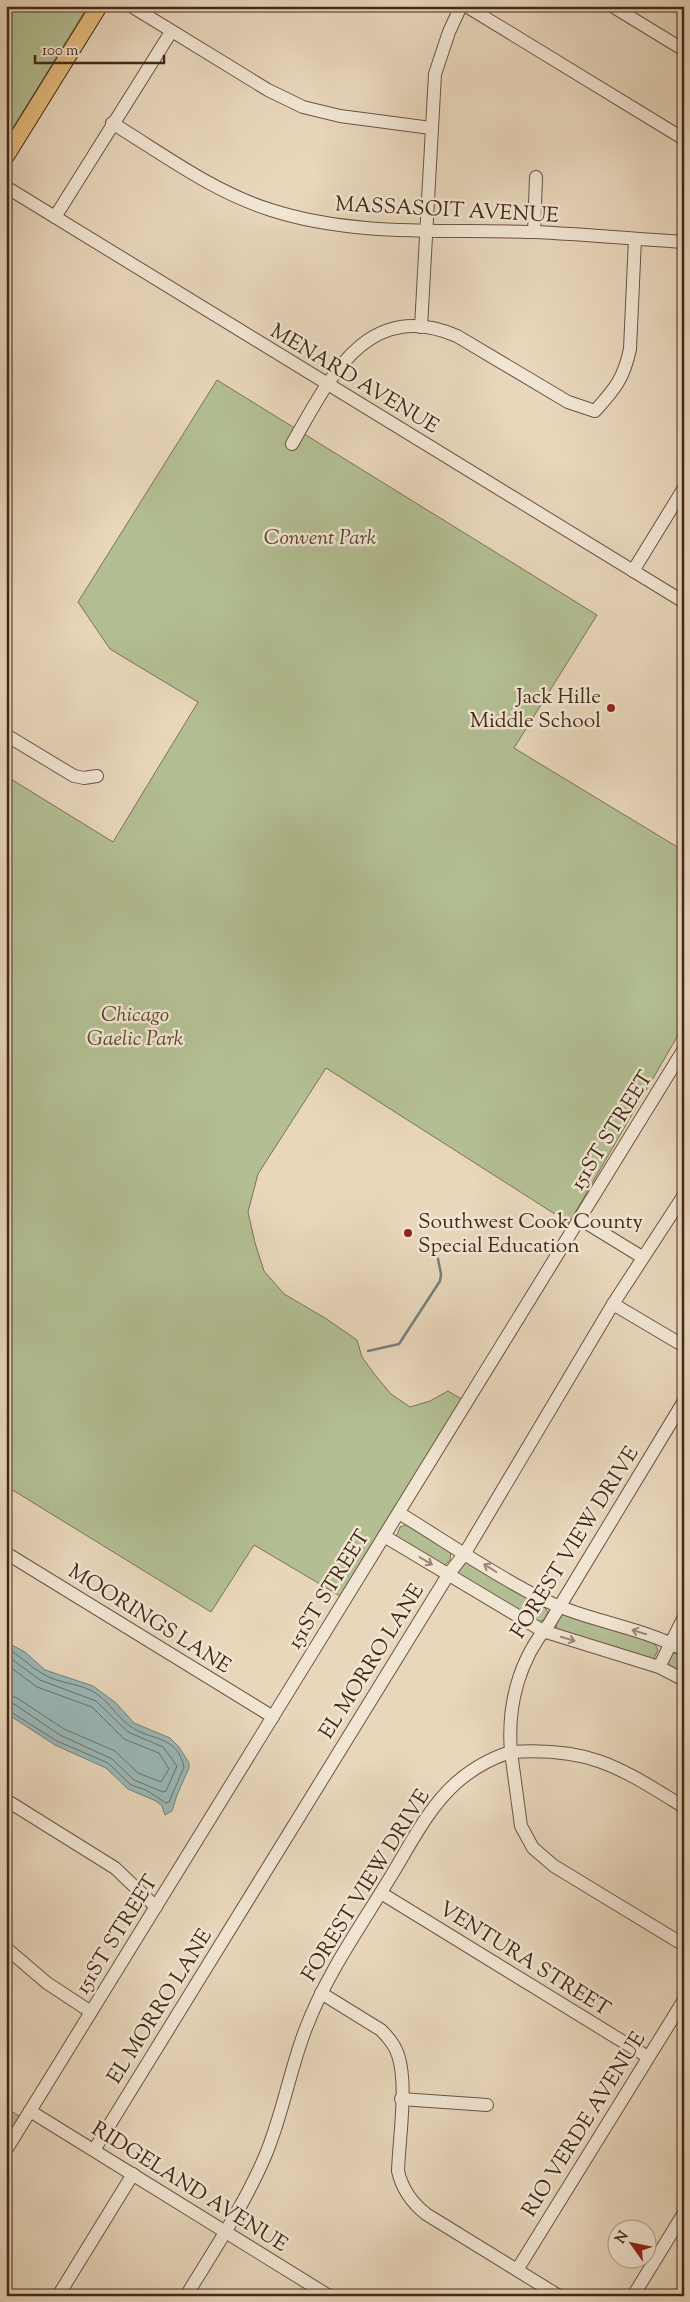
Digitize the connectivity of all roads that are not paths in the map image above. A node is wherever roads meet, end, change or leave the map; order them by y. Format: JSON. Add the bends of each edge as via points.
{"nodes":[{"id":1,"x":99,"y":6,"type":"edge"},
{"id":2,"x":131,"y":6,"type":"edge"},
{"id":3,"x":461,"y":6,"type":"edge"},
{"id":4,"x":466,"y":6,"type":"edge"},
{"id":5,"x":612,"y":6,"type":"edge"},
{"id":6,"x":171,"y":32,"type":"junction"},
{"id":7,"x":684,"y":50,"type":"edge"},
{"id":8,"x":112,"y":123,"type":"junction"},
{"id":9,"x":431,"y":128,"type":"junction"},
{"id":10,"x":684,"y":139,"type":"edge"},
{"id":11,"x":6,"y":156,"type":"edge"},
{"id":12,"x":536,"y":176,"type":"dead end"},
{"id":13,"x":6,"y":187,"type":"edge"},
{"id":14,"x":55,"y":216,"type":"junction"},
{"id":15,"x":427,"y":231,"type":"junction"},
{"id":16,"x":534,"y":232,"type":"junction"},
{"id":17,"x":635,"y":239,"type":"junction"},
{"id":18,"x":684,"y":242,"type":"edge"},
{"id":19,"x":421,"y":327,"type":"junction"},
{"id":20,"x":327,"y":384,"type":"junction"},
{"id":21,"x":292,"y":444,"type":"dead end"},
{"id":22,"x":684,"y":488,"type":"edge"},
{"id":23,"x":633,"y":571,"type":"junction"},
{"id":24,"x":684,"y":602,"type":"edge"},
{"id":25,"x":6,"y":735,"type":"edge"},
{"id":26,"x":97,"y":776,"type":"dead end"},
{"id":27,"x":684,"y":1050,"type":"edge"},
{"id":28,"x":684,"y":1195,"type":"edge"},
{"id":29,"x":679,"y":1214,"type":"edge"},
{"id":30,"x":580,"y":1219,"type":"junction"},
{"id":31,"x":642,"y":1258,"type":"junction"},
{"id":32,"x":613,"y":1304,"type":"junction"},
{"id":33,"x":684,"y":1346,"type":"edge"},
{"id":34,"x":684,"y":1401,"type":"edge"},
{"id":35,"x":398,"y":1513,"type":"junction"},
{"id":36,"x":384,"y":1536,"type":"junction"},
{"id":37,"x":6,"y":1553,"type":"edge"},
{"id":38,"x":464,"y":1553,"type":"junction"},
{"id":39,"x":448,"y":1575,"type":"junction"},
{"id":40,"x":559,"y":1606,"type":"junction"},
{"id":41,"x":684,"y":1616,"type":"edge"},
{"id":42,"x":543,"y":1631,"type":"junction"},
{"id":43,"x":671,"y":1643,"type":"junction"},
{"id":44,"x":684,"y":1650,"type":"edge"},
{"id":45,"x":659,"y":1667,"type":"junction"},
{"id":46,"x":684,"y":1680,"type":"edge"},
{"id":47,"x":273,"y":1717,"type":"junction"},
{"id":48,"x":511,"y":1752,"type":"junction"},
{"id":49,"x":6,"y":1800,"type":"edge"},
{"id":50,"x":684,"y":1807,"type":"edge"},
{"id":51,"x":381,"y":1893,"type":"junction"},
{"id":52,"x":156,"y":1907,"type":"junction"},
{"id":53,"x":684,"y":1945,"type":"edge"},
{"id":54,"x":6,"y":1948,"type":"edge"},
{"id":55,"x":321,"y":1992,"type":"junction"},
{"id":56,"x":684,"y":2000,"type":"edge"},
{"id":57,"x":91,"y":2012,"type":"junction"},
{"id":58,"x":648,"y":2058,"type":"junction"},
{"id":59,"x":401,"y":2099,"type":"junction"},
{"id":60,"x":487,"y":2105,"type":"dead end"},
{"id":61,"x":30,"y":2111,"type":"junction"},
{"id":62,"x":6,"y":2150,"type":"edge"},
{"id":63,"x":94,"y":2150,"type":"junction"},
{"id":64,"x":133,"y":2174,"type":"junction"},
{"id":65,"x":684,"y":2213,"type":"edge"},
{"id":66,"x":225,"y":2232,"type":"junction"},
{"id":67,"x":517,"y":2270,"type":"junction"},
{"id":68,"x":58,"y":2296,"type":"edge"},
{"id":69,"x":186,"y":2296,"type":"edge"},
{"id":70,"x":329,"y":2296,"type":"edge"},
{"id":71,"x":559,"y":2296,"type":"edge"},
{"id":72,"x":632,"y":2296,"type":"edge"}],
"edges":[{"from":1,"to":11,"type":"main road"},
{"from":2,"to":6,"type":"street"},
{"from":3,"to":9,"type":"street","via":[[435,74]]},
{"from":4,"to":10,"type":"street"},
{"from":5,"to":7,"type":"street"},
{"from":6,"to":8,"type":"street"},
{"from":6,"to":9,"type":"street","via":[[278,96],[303,107],[340,116]]},
{"from":8,"to":14,"type":"street"},
{"from":8,"to":15,"type":"street","name":"MASSASOIT AVENUE","via":[[231,195],[271,210],[323,223]]},
{"from":9,"to":15,"type":"street"},
{"from":12,"to":16,"type":"street"},
{"from":13,"to":14,"type":"street","name":"MENARD AVENUE"},
{"from":14,"to":20,"type":"street","name":"MENARD AVENUE"},
{"from":15,"to":16,"type":"street","name":"MASSASOIT AVENUE"},
{"from":15,"to":19,"type":"street"},
{"from":16,"to":17,"type":"street","name":"MASSASOIT AVENUE"},
{"from":17,"to":18,"type":"street","name":"MASSASOIT AVENUE"},
{"from":17,"to":19,"type":"street","via":[[627,363],[619,384],[596,411],[568,402],[457,336]]},
{"from":19,"to":20,"type":"street","via":[[387,331],[361,344],[342,362]]},
{"from":20,"to":21,"type":"street"},
{"from":20,"to":23,"type":"street","name":"MENARD AVENUE"},
{"from":22,"to":23,"type":"street"},
{"from":23,"to":24,"type":"street","name":"MENARD AVENUE"},
{"from":25,"to":26,"type":"street","via":[[74,776]]},
{"from":27,"to":30,"type":"street","name":"151ST STREET"},
{"from":28,"to":29,"type":"street","name":"EL MORRO LANE"},
{"from":29,"to":31,"type":"street","name":"EL MORRO LANE"},
{"from":30,"to":31,"type":"street"},
{"from":30,"to":35,"type":"street","name":"151ST STREET"},
{"from":31,"to":32,"type":"street","name":"EL MORRO LANE"},
{"from":32,"to":33,"type":"street"},
{"from":32,"to":38,"type":"street","name":"EL MORRO LANE"},
{"from":34,"to":40,"type":"street","name":"FOREST VIEW DRIVE"},
{"from":35,"to":36,"type":"street","name":"151ST STREET"},
{"from":35,"to":38,"type":"street"},
{"from":36,"to":39,"type":"street","one_way":true},
{"from":36,"to":47,"type":"street","name":"151ST STREET"},
{"from":37,"to":47,"type":"street","name":"MOORINGS LANE"},
{"from":38,"to":39,"type":"street","name":"EL MORRO LANE"},
{"from":40,"to":38,"type":"street","one_way":true},
{"from":39,"to":42,"type":"street"},
{"from":39,"to":63,"type":"street","name":"EL MORRO LANE"},
{"from":40,"to":42,"type":"street","name":"FOREST VIEW DRIVE"},
{"from":43,"to":40,"type":"street","one_way":true},
{"from":41,"to":43,"type":"street"},
{"from":42,"to":45,"type":"street","one_way":true},
{"from":42,"to":48,"type":"street","name":"FOREST VIEW DRIVE","via":[[527,1656],[518,1680],[509,1731]]},
{"from":43,"to":44,"type":"street"},
{"from":43,"to":45,"type":"street"},
{"from":45,"to":46,"type":"street"},
{"from":47,"to":52,"type":"street","name":"151ST STREET"},
{"from":48,"to":50,"type":"street","via":[[563,1751],[606,1762]]},
{"from":48,"to":51,"type":"street","name":"FOREST VIEW DRIVE","via":[[495,1756],[467,1774],[446,1793]]},
{"from":48,"to":53,"type":"street","via":[[521,1826],[532,1848],[554,1866]]},
{"from":49,"to":52,"type":"street","via":[[115,1868]]},
{"from":51,"to":55,"type":"street","name":"FOREST VIEW DRIVE"},
{"from":51,"to":58,"type":"street","name":"VENTURA STREET"},
{"from":52,"to":57,"type":"street","name":"151ST STREET"},
{"from":54,"to":57,"type":"street","via":[[47,1983]]},
{"from":55,"to":59,"type":"street","via":[[371,2022],[389,2038],[401,2067]]},
{"from":55,"to":66,"type":"street","name":"FOREST VIEW DRIVE","via":[[305,2029],[266,2155]]},
{"from":56,"to":58,"type":"street","name":"RIO VERDE AVENUE"},
{"from":57,"to":61,"type":"street","name":"151ST STREET"},
{"from":58,"to":67,"type":"street","name":"RIO VERDE AVENUE"},
{"from":59,"to":60,"type":"street"},
{"from":59,"to":67,"type":"street","via":[[398,2171],[411,2200],[426,2214]]},
{"from":61,"to":62,"type":"street","name":"151ST STREET"},
{"from":61,"to":63,"type":"street","name":"RIDGELAND AVENUE"},
{"from":63,"to":64,"type":"street","name":"RIDGELAND AVENUE"},
{"from":64,"to":66,"type":"street","name":"RIDGELAND AVENUE"},
{"from":64,"to":68,"type":"street"},
{"from":65,"to":72,"type":"street"},
{"from":66,"to":69,"type":"street","name":"FOREST VIEW DRIVE"},
{"from":66,"to":70,"type":"street","name":"RIDGELAND AVENUE"},
{"from":67,"to":71,"type":"street"}]}
